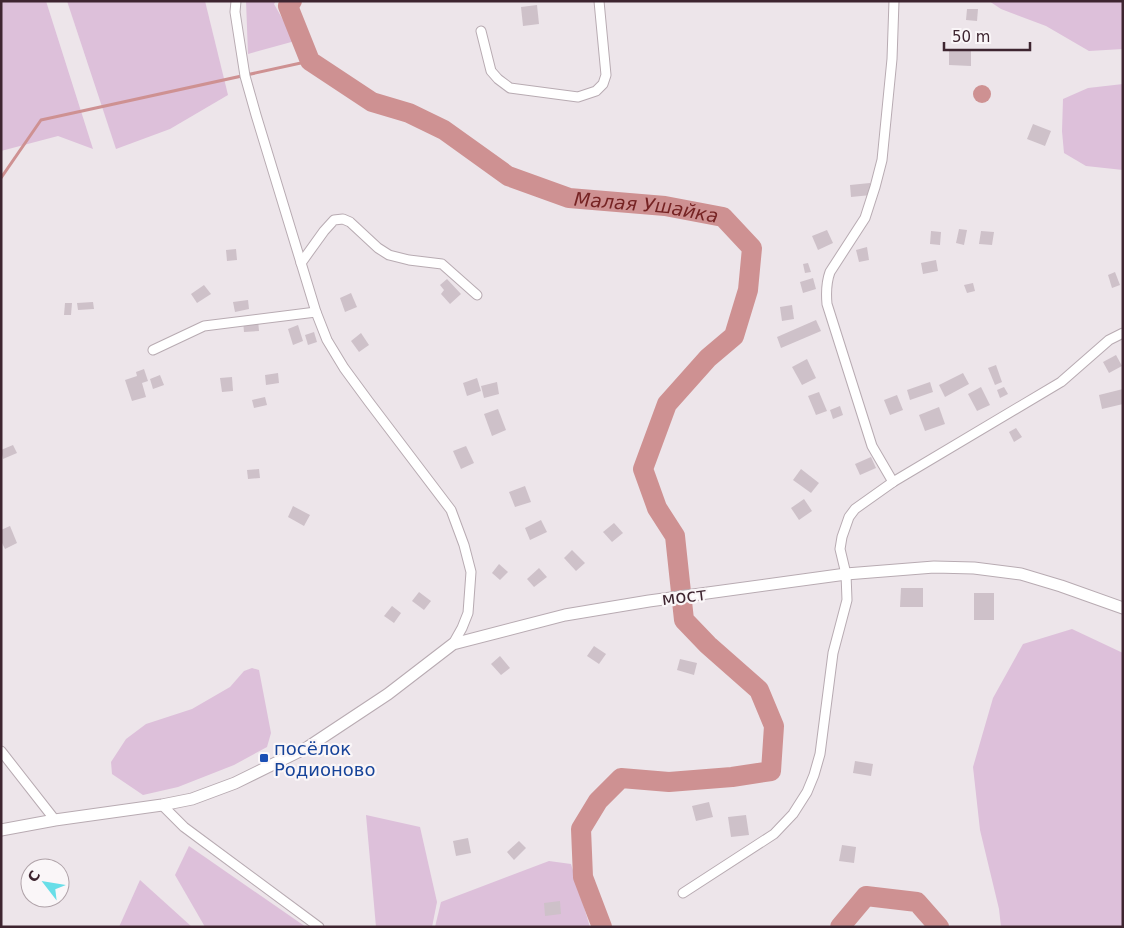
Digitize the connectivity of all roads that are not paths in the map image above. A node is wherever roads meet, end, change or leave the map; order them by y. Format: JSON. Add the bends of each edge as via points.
{"nodes":[{"id":1,"x":236,"y":1,"type":"edge"},
{"id":2,"x":599,"y":1,"type":"edge"},
{"id":3,"x":894,"y":1,"type":"edge"},
{"id":4,"x":481,"y":31,"type":"dead end"},
{"id":5,"x":301,"y":263,"type":"junction"},
{"id":6,"x":477,"y":295,"type":"dead end"},
{"id":7,"x":316,"y":312,"type":"junction"},
{"id":8,"x":1123,"y":333,"type":"edge"},
{"id":9,"x":153,"y":350,"type":"dead end"},
{"id":10,"x":892,"y":482,"type":"junction"},
{"id":11,"x":846,"y":574,"type":"junction"},
{"id":12,"x":1123,"y":608,"type":"edge"},
{"id":13,"x":453,"y":644,"type":"junction"},
{"id":14,"x":1,"y":751,"type":"edge"},
{"id":15,"x":162,"y":805,"type":"junction"},
{"id":16,"x":55,"y":820,"type":"junction"},
{"id":17,"x":1,"y":830,"type":"edge"},
{"id":18,"x":683,"y":893,"type":"dead end"},
{"id":19,"x":318,"y":927,"type":"edge"}],
"edges":[{"from":1,"to":5,"type":"street","via":[[246,76]]},
{"from":2,"to":4,"type":"street","via":[[606,75],[596,91],[578,97],[510,88],[491,71]]},
{"from":3,"to":10,"type":"street","via":[[892,59],[878,178],[865,218],[830,272],[826,289],[827,304],[872,446]]},
{"from":5,"to":6,"type":"street","via":[[324,230],[334,220],[343,219],[389,255],[442,264]]},
{"from":5,"to":7,"type":"street"},
{"from":7,"to":9,"type":"street","via":[[204,326]]},
{"from":7,"to":13,"type":"street","via":[[327,340],[344,368],[452,510],[471,572],[468,613]]},
{"from":8,"to":10,"type":"street","via":[[1109,340],[1062,382]]},
{"from":10,"to":11,"type":"street","via":[[849,517],[840,549]]},
{"from":11,"to":12,"type":"street","name":"мост","via":[[934,567],[974,568],[1021,574]]},
{"from":11,"to":13,"type":"street","name":"мост","via":[[565,615]]},
{"from":11,"to":18,"type":"street","via":[[847,600],[833,653],[820,754],[807,792],[793,814],[774,834]]},
{"from":13,"to":15,"type":"street","via":[[388,694],[308,747],[235,783],[192,799]]},
{"from":14,"to":16,"type":"street"},
{"from":15,"to":16,"type":"street"},
{"from":15,"to":19,"type":"street","via":[[184,827]]},
{"from":16,"to":17,"type":"street"}]}
